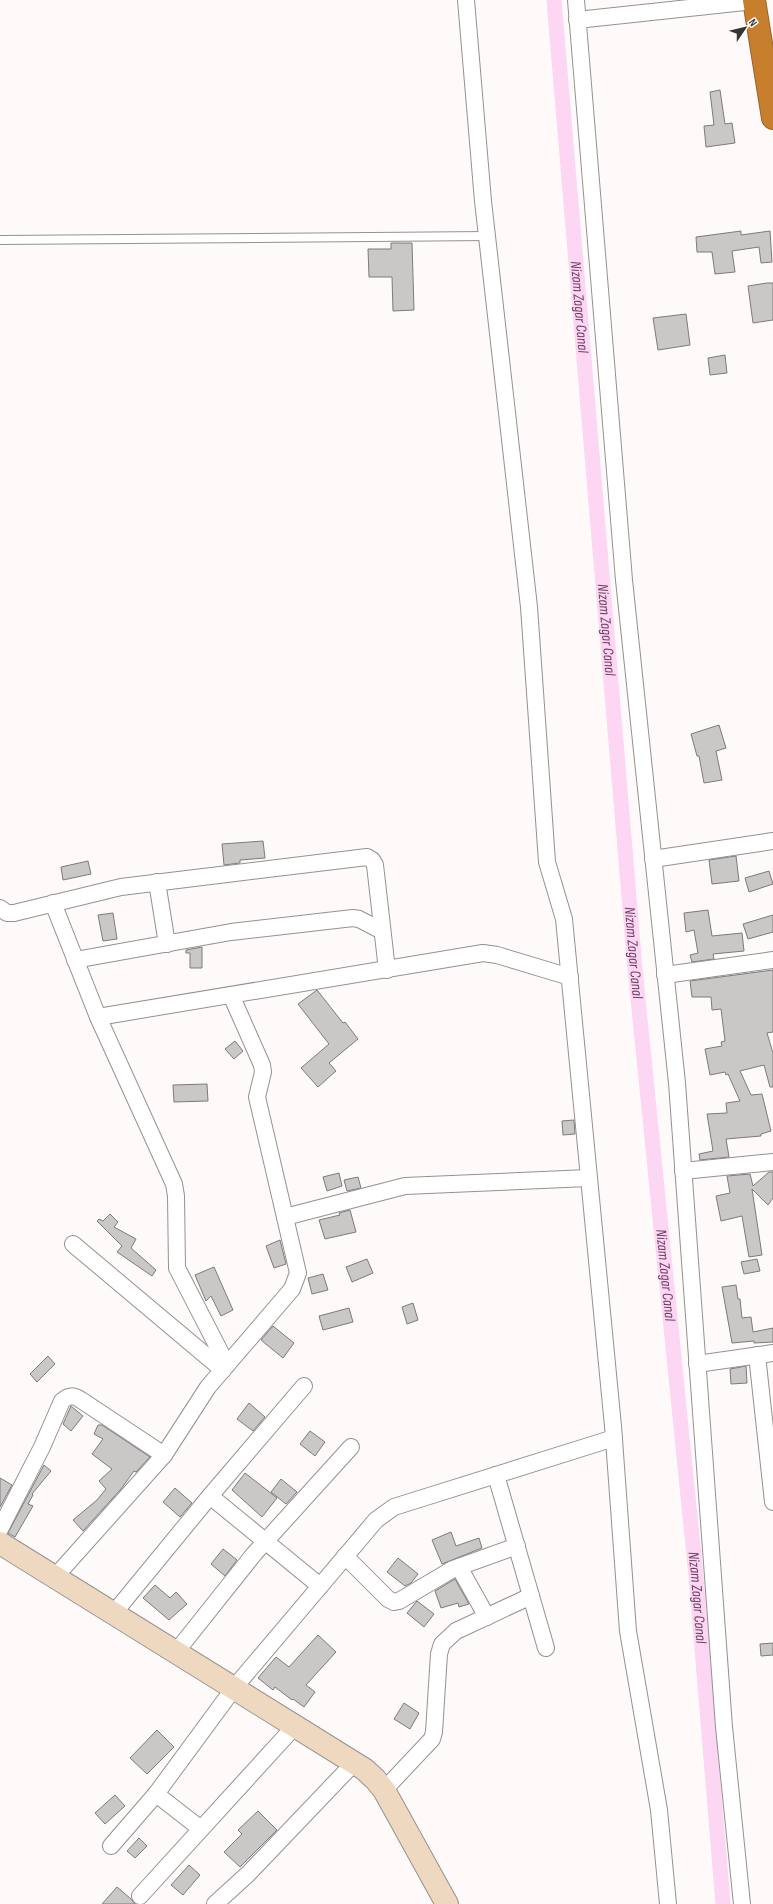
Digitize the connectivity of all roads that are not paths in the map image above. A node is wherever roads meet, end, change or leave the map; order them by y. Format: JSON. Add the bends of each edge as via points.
{"nodes":[{"id":1,"x":466,"y":0,"type":"edge"},
{"id":2,"x":576,"y":0,"type":"edge"},
{"id":3,"x":754,"y":0,"type":"edge"},
{"id":4,"x":577,"y":20,"type":"junction"},
{"id":5,"x":773,"y":118,"type":"edge"},
{"id":6,"x":488,"y":236,"type":"junction"},
{"id":7,"x":0,"y":240,"type":"edge"},
{"id":8,"x":773,"y":841,"type":"edge"},
{"id":9,"x":653,"y":859,"type":"junction"},
{"id":10,"x":158,"y":882,"type":"junction"},
{"id":11,"x":53,"y":903,"type":"junction"},
{"id":12,"x":0,"y":908,"type":"edge"},
{"id":13,"x":382,"y":931,"type":"junction"},
{"id":14,"x":167,"y":944,"type":"junction"},
{"id":15,"x":75,"y":960,"type":"junction"},
{"id":16,"x":773,"y":960,"type":"edge"},
{"id":17,"x":387,"y":970,"type":"junction"},
{"id":18,"x":665,"y":975,"type":"junction"},
{"id":19,"x":570,"y":977,"type":"junction"},
{"id":20,"x":231,"y":995,"type":"junction"},
{"id":21,"x":98,"y":1017,"type":"junction"},
{"id":22,"x":773,"y":1162,"type":"edge"},
{"id":23,"x":683,"y":1171,"type":"junction"},
{"id":24,"x":588,"y":1178,"type":"junction"},
{"id":25,"x":285,"y":1217,"type":"junction"},
{"id":26,"x":73,"y":1244,"type":"dead end"},
{"id":27,"x":773,"y":1353,"type":"edge"},
{"id":28,"x":757,"y":1355,"type":"junction"},
{"id":29,"x":697,"y":1364,"type":"junction"},
{"id":30,"x":225,"y":1367,"type":"junction"},
{"id":31,"x":304,"y":1386,"type":"dead end"},
{"id":32,"x":614,"y":1438,"type":"junction"},
{"id":33,"x":351,"y":1446,"type":"dead end"},
{"id":34,"x":164,"y":1456,"type":"junction"},
{"id":35,"x":496,"y":1475,"type":"junction"},
{"id":36,"x":210,"y":1496,"type":"junction"},
{"id":37,"x":773,"y":1502,"type":"edge"},
{"id":38,"x":0,"y":1529,"type":"edge"},
{"id":39,"x":265,"y":1541,"type":"junction"},
{"id":40,"x":0,"y":1544,"type":"edge"},
{"id":41,"x":517,"y":1546,"type":"junction"},
{"id":42,"x":345,"y":1556,"type":"junction"},
{"id":43,"x":459,"y":1567,"type":"junction"},
{"id":44,"x":55,"y":1577,"type":"junction"},
{"id":45,"x":320,"y":1586,"type":"junction"},
{"id":46,"x":531,"y":1596,"type":"junction"},
{"id":47,"x":114,"y":1614,"type":"junction"},
{"id":48,"x":487,"y":1617,"type":"junction"},
{"id":49,"x":546,"y":1648,"type":"dead end"},
{"id":50,"x":176,"y":1652,"type":"junction"},
{"id":51,"x":234,"y":1688,"type":"junction"},
{"id":52,"x":295,"y":1726,"type":"junction"},
{"id":53,"x":354,"y":1763,"type":"junction"},
{"id":54,"x":384,"y":1790,"type":"junction"},
{"id":55,"x":156,"y":1794,"type":"junction"},
{"id":56,"x":201,"y":1829,"type":"junction"},
{"id":57,"x":111,"y":1846,"type":"dead end"},
{"id":58,"x":140,"y":1896,"type":"dead end"},
{"id":59,"x":215,"y":1904,"type":"edge"},
{"id":60,"x":447,"y":1904,"type":"edge"},
{"id":61,"x":668,"y":1904,"type":"edge"},
{"id":62,"x":742,"y":1904,"type":"edge"}],
"edges":[{"from":1,"to":6,"type":"street"},
{"from":2,"to":4,"type":"street"},
{"from":3,"to":4,"type":"street"},
{"from":3,"to":5,"type":"highway"},
{"from":4,"to":9,"type":"street","via":[[624,580]]},
{"from":6,"to":7,"type":"lane"},
{"from":6,"to":19,"type":"street","via":[[528,607],[547,862],[563,912]]},
{"from":8,"to":9,"type":"street"},
{"from":9,"to":18,"type":"street"},
{"from":10,"to":11,"type":"street","via":[[121,886]]},
{"from":10,"to":13,"type":"street","via":[[367,857],[375,865]]},
{"from":10,"to":14,"type":"street"},
{"from":11,"to":12,"type":"street","via":[[14,914]]},
{"from":11,"to":15,"type":"street"},
{"from":13,"to":14,"type":"street","via":[[353,918],[231,932]]},
{"from":13,"to":17,"type":"street"},
{"from":14,"to":15,"type":"street"},
{"from":15,"to":21,"type":"street"},
{"from":16,"to":18,"type":"street"},
{"from":17,"to":19,"type":"street","via":[[483,953]]},
{"from":17,"to":20,"type":"street"},
{"from":18,"to":23,"type":"street","via":[[677,1083]]},
{"from":19,"to":24,"type":"street"},
{"from":20,"to":21,"type":"street"},
{"from":20,"to":25,"type":"street","via":[[262,1065],[258,1097]]},
{"from":21,"to":30,"type":"street","via":[[174,1184],[176,1259],[181,1277]]},
{"from":22,"to":23,"type":"street"},
{"from":23,"to":29,"type":"street"},
{"from":24,"to":25,"type":"street","via":[[405,1186]]},
{"from":24,"to":32,"type":"street"},
{"from":25,"to":30,"type":"street","via":[[298,1273],[296,1281],[292,1289]]},
{"from":26,"to":30,"type":"street"},
{"from":27,"to":28,"type":"street"},
{"from":28,"to":29,"type":"street"},
{"from":28,"to":37,"type":"street"},
{"from":29,"to":62,"type":"street","via":[[724,1727]]},
{"from":30,"to":34,"type":"street","via":[[208,1387]]},
{"from":31,"to":36,"type":"street"},
{"from":32,"to":35,"type":"street"},
{"from":32,"to":61,"type":"street","via":[[628,1631],[660,1810]]},
{"from":33,"to":39,"type":"street"},
{"from":34,"to":38,"type":"street","via":[[75,1396],[69,1396],[62,1401],[42,1447]]},
{"from":34,"to":44,"type":"street"},
{"from":35,"to":41,"type":"street"},
{"from":35,"to":42,"type":"street","via":[[394,1507],[376,1520]]},
{"from":36,"to":39,"type":"street"},
{"from":36,"to":47,"type":"street"},
{"from":39,"to":45,"type":"street"},
{"from":39,"to":50,"type":"street"},
{"from":40,"to":44,"type":"street"},
{"from":41,"to":43,"type":"street"},
{"from":41,"to":46,"type":"street"},
{"from":42,"to":43,"type":"street","via":[[394,1602]]},
{"from":42,"to":45,"type":"street"},
{"from":43,"to":48,"type":"street"},
{"from":44,"to":47,"type":"street"},
{"from":45,"to":51,"type":"street"},
{"from":46,"to":48,"type":"street"},
{"from":46,"to":49,"type":"street"},
{"from":47,"to":50,"type":"street"},
{"from":48,"to":54,"type":"street","via":[[456,1631],[442,1644],[432,1738]]},
{"from":50,"to":51,"type":"street"},
{"from":51,"to":52,"type":"street"},
{"from":51,"to":55,"type":"street"},
{"from":52,"to":53,"type":"street"},
{"from":52,"to":56,"type":"street"},
{"from":53,"to":54,"type":"street","via":[[376,1779]]},
{"from":53,"to":59,"type":"street","via":[[248,1874]]},
{"from":54,"to":60,"type":"street"},
{"from":55,"to":56,"type":"street"},
{"from":55,"to":57,"type":"street"},
{"from":56,"to":58,"type":"street"}]}
